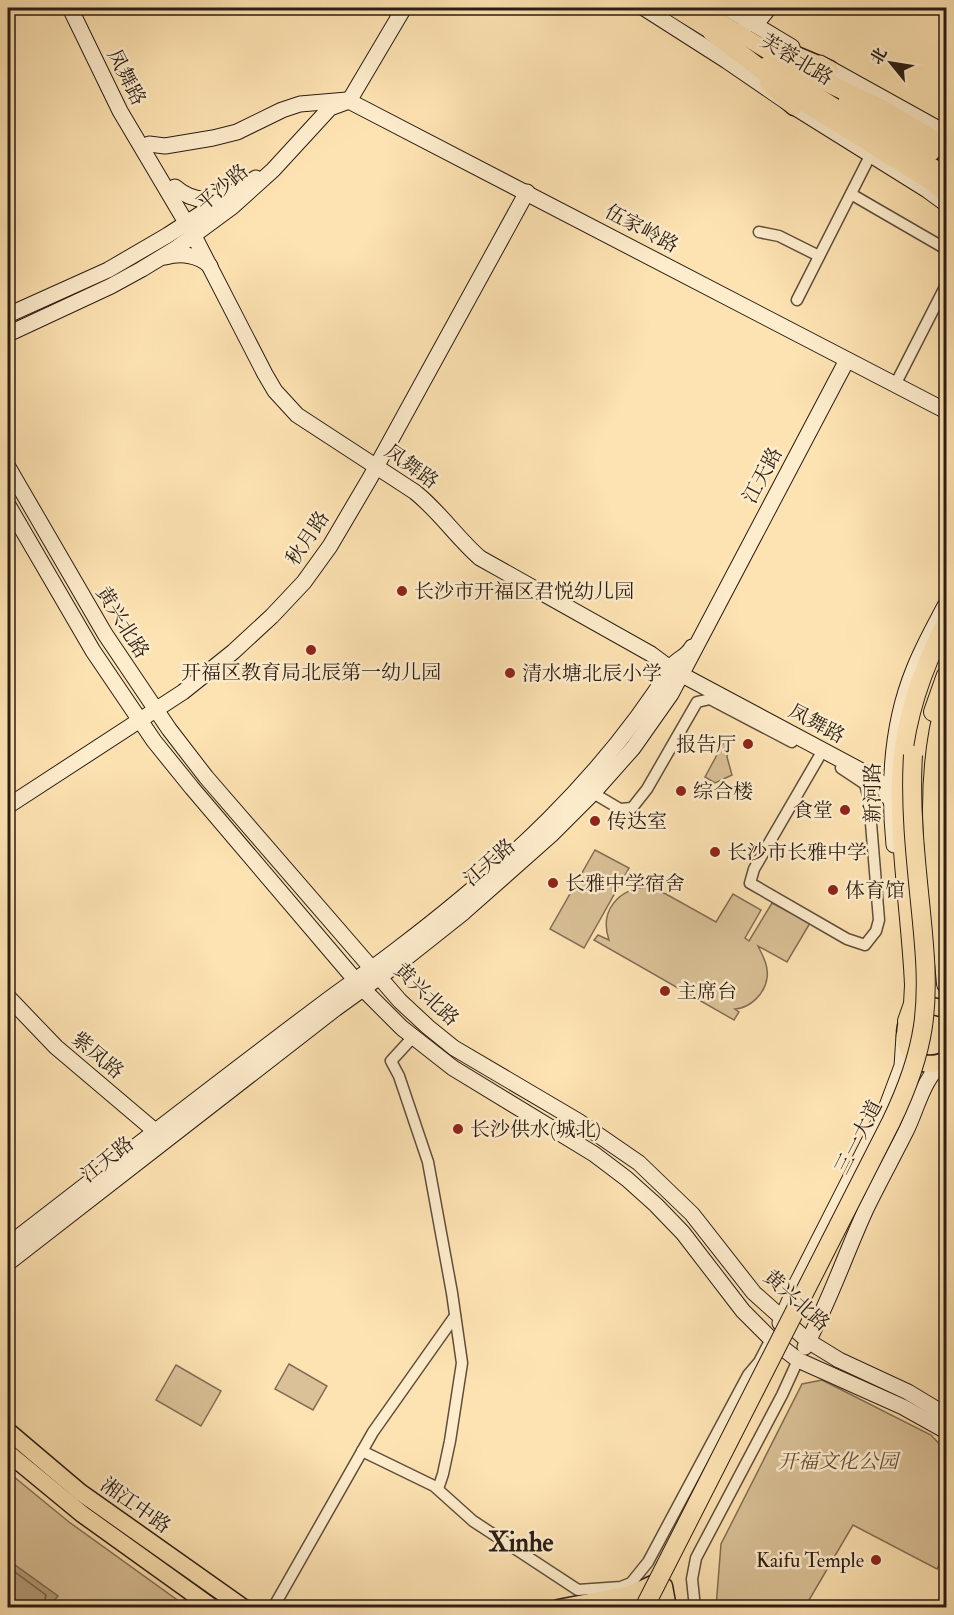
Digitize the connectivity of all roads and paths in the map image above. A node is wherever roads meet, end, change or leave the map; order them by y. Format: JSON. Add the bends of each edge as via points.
{"nodes":[{"id":1,"x":70,"y":8,"type":"edge"},
{"id":2,"x":80,"y":8,"type":"edge"},
{"id":3,"x":397,"y":8,"type":"edge"},
{"id":4,"x":404,"y":8,"type":"edge"},
{"id":5,"x":644,"y":8,"type":"edge"},
{"id":6,"x":674,"y":8,"type":"edge"},
{"id":7,"x":698,"y":8,"type":"edge"},
{"id":8,"x":769,"y":8,"type":"edge"},
{"id":9,"x":775,"y":8,"type":"edge"},
{"id":10,"x":753,"y":23,"type":"junction"},
{"id":11,"x":711,"y":26,"type":"edge"},
{"id":12,"x":774,"y":36,"type":"junction"},
{"id":13,"x":792,"y":66,"type":"joint"},
{"id":14,"x":830,"y":69,"type":"junction"},
{"id":15,"x":343,"y":100,"type":"junction"},
{"id":16,"x":794,"y":107,"type":"joint"},
{"id":17,"x":946,"y":133,"type":"edge"},
{"id":18,"x":149,"y":144,"type":"junction"},
{"id":19,"x":871,"y":154,"type":"junction"},
{"id":20,"x":941,"y":158,"type":"edge"},
{"id":21,"x":946,"y":175,"type":"edge"},
{"id":22,"x":172,"y":190,"type":"junction"},
{"id":23,"x":235,"y":190,"type":"junction"},
{"id":24,"x":524,"y":191,"type":"junction"},
{"id":25,"x":946,"y":193,"type":"edge"},
{"id":26,"x":851,"y":194,"type":"junction"},
{"id":27,"x":946,"y":204,"type":"edge"},
{"id":28,"x":194,"y":227,"type":"junction"},
{"id":29,"x":759,"y":232,"type":"dead end"},
{"id":30,"x":156,"y":242,"type":"junction"},
{"id":31,"x":946,"y":249,"type":"edge"},
{"id":32,"x":819,"y":256,"type":"junction"},
{"id":33,"x":159,"y":259,"type":"junction"},
{"id":34,"x":211,"y":267,"type":"junction"},
{"id":35,"x":946,"y":285,"type":"edge"},
{"id":36,"x":797,"y":300,"type":"dead end"},
{"id":37,"x":8,"y":315,"type":"edge"},
{"id":38,"x":8,"y":334,"type":"edge"},
{"id":39,"x":846,"y":359,"type":"junction"},
{"id":40,"x":895,"y":385,"type":"junction"},
{"id":41,"x":946,"y":411,"type":"edge"},
{"id":42,"x":374,"y":464,"type":"junction"},
{"id":43,"x":8,"y":467,"type":"edge"},
{"id":44,"x":8,"y":505,"type":"edge"},
{"id":45,"x":946,"y":604,"type":"edge"},
{"id":46,"x":946,"y":623,"type":"edge"},
{"id":47,"x":946,"y":646,"type":"edge"},
{"id":48,"x":639,"y":647,"type":"junction"},
{"id":49,"x":693,"y":653,"type":"junction"},
{"id":50,"x":929,"y":658,"type":"junction"},
{"id":51,"x":678,"y":668,"type":"junction"},
{"id":52,"x":946,"y":675,"type":"edge"},
{"id":53,"x":704,"y":683,"type":"junction"},
{"id":54,"x":940,"y":693,"type":"edge"},
{"id":55,"x":658,"y":701,"type":"junction"},
{"id":56,"x":153,"y":707,"type":"junction"},
{"id":57,"x":138,"y":717,"type":"junction"},
{"id":58,"x":922,"y":734,"type":"junction"},
{"id":59,"x":946,"y":737,"type":"edge"},
{"id":60,"x":819,"y":757,"type":"junction"},
{"id":61,"x":898,"y":763,"type":"junction"},
{"id":62,"x":933,"y":769,"type":"junction"},
{"id":63,"x":593,"y":793,"type":"junction"},
{"id":64,"x":8,"y":796,"type":"edge"},
{"id":65,"x":891,"y":801,"type":"junction"},
{"id":66,"x":8,"y":806,"type":"edge"},
{"id":67,"x":946,"y":891,"type":"edge"},
{"id":68,"x":375,"y":973,"type":"junction"},
{"id":69,"x":360,"y":984,"type":"junction"},
{"id":70,"x":946,"y":984,"type":"edge"},
{"id":71,"x":8,"y":997,"type":"edge"},
{"id":72,"x":8,"y":1010,"type":"edge"},
{"id":73,"x":946,"y":1010,"type":"edge"},
{"id":74,"x":905,"y":1029,"type":"junction"},
{"id":75,"x":412,"y":1037,"type":"junction"},
{"id":76,"x":946,"y":1060,"type":"edge"},
{"id":77,"x":158,"y":1138,"type":"junction"},
{"id":78,"x":8,"y":1245,"type":"edge"},
{"id":79,"x":8,"y":1263,"type":"edge"},
{"id":80,"x":455,"y":1316,"type":"junction"},
{"id":81,"x":782,"y":1319,"type":"junction"},
{"id":82,"x":771,"y":1339,"type":"junction"},
{"id":83,"x":808,"y":1341,"type":"junction"},
{"id":84,"x":798,"y":1360,"type":"junction"},
{"id":85,"x":946,"y":1415,"type":"edge"},
{"id":86,"x":8,"y":1431,"type":"edge"},
{"id":87,"x":946,"y":1431,"type":"edge"},
{"id":88,"x":362,"y":1451,"type":"junction"},
{"id":89,"x":8,"y":1454,"type":"edge"},
{"id":90,"x":438,"y":1489,"type":"junction"},
{"id":91,"x":661,"y":1584,"type":"junction"},
{"id":92,"x":213,"y":1608,"type":"edge"},
{"id":93,"x":244,"y":1608,"type":"edge"},
{"id":94,"x":273,"y":1608,"type":"edge"},
{"id":95,"x":558,"y":1608,"type":"edge"},
{"id":96,"x":644,"y":1608,"type":"edge"},
{"id":97,"x":653,"y":1608,"type":"edge"},
{"id":98,"x":668,"y":1608,"type":"edge"},
{"id":99,"x":695,"y":1608,"type":"edge"}],
"edges":[{"from":1,"to":22,"type":"street","name":"凤舞路","via":[[120,111]]},
{"from":2,"to":18,"type":"street","name":"凤舞路"},
{"from":3,"to":15,"type":"street","name":"平沙路"},
{"from":4,"to":15,"type":"street","name":"平沙路"},
{"from":5,"to":11,"type":"street"},
{"from":6,"to":11,"type":"main road","name":"芙蓉北路"},
{"from":7,"to":11,"type":"main road","name":"芙蓉北路"},
{"from":8,"to":10,"type":"street"},
{"from":9,"to":12,"type":"street","via":[[769,21]]},
{"from":10,"to":11,"type":"street"},
{"from":10,"to":12,"type":"street"},
{"from":11,"to":13,"type":"main road","name":"芙蓉北路"},
{"from":11,"to":14,"type":"main road"},
{"from":11,"to":16,"type":"main road"},
{"from":11,"to":20,"type":"main road","name":"芙蓉北路"},
{"from":11,"to":25,"type":"highway","via":[[789,91]]},
{"from":12,"to":14,"type":"street"},
{"from":13,"to":20,"type":"highway","via":[[880,108]]},
{"from":14,"to":17,"type":"street"},
{"from":15,"to":18,"type":"street","via":[[300,104],[237,132],[165,146]]},
{"from":15,"to":23,"type":"street","name":"平沙路","via":[[323,108],[269,167]]},
{"from":15,"to":24,"type":"street","name":"伍家岭路"},
{"from":15,"to":28,"type":"street","name":"平沙路","via":[[330,108],[252,191]]},
{"from":16,"to":19,"type":"street"},
{"from":18,"to":22,"type":"street","name":"凤舞路"},
{"from":19,"to":26,"type":"street"},
{"from":19,"to":27,"type":"street"},
{"from":20,"to":21,"type":"main road","name":"芙蓉北路"},
{"from":22,"to":23,"type":"street","via":[[202,200]]},
{"from":22,"to":28,"type":"street","name":"凤舞路"},
{"from":22,"to":30,"type":"street","via":[[171,219]]},
{"from":23,"to":28,"type":"street","name":"平沙路"},
{"from":24,"to":39,"type":"street","name":"伍家岭路"},
{"from":24,"to":42,"type":"street","name":"秋月路"},
{"from":26,"to":31,"type":"street"},
{"from":26,"to":32,"type":"street"},
{"from":28,"to":30,"type":"street","name":"平沙路"},
{"from":28,"to":33,"type":"street","name":"平沙路"},
{"from":28,"to":34,"type":"street","name":"凤舞路"},
{"from":29,"to":32,"type":"street","via":[[778,236]]},
{"from":30,"to":37,"type":"street","name":"平沙路","via":[[89,279]]},
{"from":32,"to":36,"type":"street"},
{"from":33,"to":34,"type":"street","via":[[173,255],[193,257]]},
{"from":33,"to":38,"type":"street","name":"平沙路"},
{"from":34,"to":42,"type":"street","name":"凤舞路","via":[[264,374],[286,405]]},
{"from":35,"to":40,"type":"street"},
{"from":39,"to":40,"type":"street","name":"伍家岭路"},
{"from":39,"to":49,"type":"street","name":"江天路"},
{"from":39,"to":51,"type":"street","name":"江天路"},
{"from":40,"to":41,"type":"street","name":"伍家岭路"},
{"from":42,"to":48,"type":"street","name":"凤舞路","via":[[433,507],[480,558]]},
{"from":42,"to":56,"type":"street","name":"秋月路","via":[[330,546],[304,582],[233,652],[183,692]]},
{"from":43,"to":56,"type":"street","name":"黄兴北路","via":[[105,634]]},
{"from":44,"to":57,"type":"street","name":"黄兴北路","via":[[81,631]]},
{"from":45,"to":61,"type":"street","name":"新河路","via":[[913,670],[898,720]]},
{"from":46,"to":50,"type":"highway"},
{"from":47,"to":54,"type":"highway","name":"三一大道"},
{"from":48,"to":51,"type":"street","name":"凤舞路"},
{"from":48,"to":55,"type":"street","via":[[657,670]]},
{"from":49,"to":51,"type":"street","name":"江天路"},
{"from":49,"to":53,"type":"street","via":[[693,669]]},
{"from":50,"to":54,"type":"highway"},
{"from":50,"to":61,"type":"highway"},
{"from":51,"to":53,"type":"street","name":"凤舞路"},
{"from":51,"to":55,"type":"street","name":"江天路"},
{"from":52,"to":54,"type":"highway","name":"三一大道"},
{"from":53,"to":55,"type":"street","via":[[684,687]]},
{"from":53,"to":61,"type":"street","name":"凤舞路","via":[[874,770],[880,772]]},
{"from":53,"to":65,"type":"street","name":"凤舞路","via":[[873,777]]},
{"from":54,"to":58,"type":"highway","name":"三一大道"},
{"from":54,"to":62,"type":"highway"},
{"from":55,"to":63,"type":"street","name":"江天路","via":[[633,748]]},
{"from":55,"to":68,"type":"street","name":"江天路","via":[[542,825]]},
{"from":56,"to":57,"type":"street","name":"秋月路"},
{"from":56,"to":68,"type":"street","name":"黄兴北路","via":[[206,777]]},
{"from":57,"to":64,"type":"street","name":"秋月路"},
{"from":57,"to":66,"type":"street","name":"秋月路"},
{"from":57,"to":69,"type":"street","name":"黄兴北路","via":[[192,788]]},
{"from":58,"to":61,"type":"highway"},
{"from":58,"to":62,"type":"highway"},
{"from":58,"to":91,"type":"highway","name":"三一大道","via":[[921,799],[935,982],[931,1034],[921,1073],[822,1280]]},
{"from":59,"to":67,"type":"street","via":[[940,795]]},
{"from":60,"to":60,"type":"street","via":[[865,784],[870,799],[879,920],[865,945],[847,939],[750,883],[754,869]]},
{"from":60,"to":63,"type":"street","via":[[710,699],[703,699],[697,702],[632,808],[620,809]]},
{"from":61,"to":65,"type":"street","name":"新河路"},
{"from":61,"to":74,"type":"highway","via":[[914,985]]},
{"from":62,"to":70,"type":"highway","via":[[933,840]]},
{"from":63,"to":68,"type":"street","name":"江天路","via":[[464,912]]},
{"from":65,"to":74,"type":"street","name":"新河路","via":[[905,969]]},
{"from":68,"to":69,"type":"street","name":"江天路"},
{"from":68,"to":81,"type":"street","name":"黄兴北路","via":[[440,1037],[639,1163],[692,1214],[754,1293]]},
{"from":69,"to":75,"type":"street","name":"黄兴北路"},
{"from":69,"to":77,"type":"street","name":"江天路"},
{"from":71,"to":77,"type":"street","name":"紫凤路","via":[[56,1047]]},
{"from":72,"to":77,"type":"street","name":"紫凤路","via":[[40,1044]]},
{"from":73,"to":74,"type":"main road","via":[[938,1007],[917,1011]]},
{"from":74,"to":76,"type":"main road","via":[[914,1058],[929,1064]]},
{"from":74,"to":81,"type":"street","name":"新河路","via":[[902,1066],[887,1106]]},
{"from":75,"to":80,"type":"street","via":[[391,1061],[428,1162]]},
{"from":75,"to":82,"type":"street","name":"黄兴北路","via":[[475,1083],[586,1149],[627,1179],[683,1233],[743,1311]]},
{"from":76,"to":83,"type":"street","via":[[929,1080]]},
{"from":77,"to":78,"type":"street","name":"江天路"},
{"from":77,"to":79,"type":"street","name":"江天路"},
{"from":80,"to":88,"type":"street"},
{"from":80,"to":90,"type":"street","via":[[462,1363]]},
{"from":81,"to":82,"type":"street","name":"新河路"},
{"from":81,"to":83,"type":"street","name":"黄兴北路"},
{"from":82,"to":84,"type":"street","name":"黄兴北路"},
{"from":82,"to":90,"type":"street","via":[[639,1575],[621,1587],[578,1590],[473,1521]]},
{"from":83,"to":84,"type":"street"},
{"from":83,"to":85,"type":"street","name":"黄兴北路"},
{"from":84,"to":87,"type":"street","name":"黄兴北路","via":[[903,1407]]},
{"from":84,"to":99,"type":"street","via":[[696,1558],[692,1579]]},
{"from":86,"to":93,"type":"main road","name":"湘江中路","via":[[81,1492]]},
{"from":88,"to":90,"type":"street"},
{"from":88,"to":94,"type":"street"},
{"from":89,"to":92,"type":"main road","name":"湘江中路","via":[[82,1514]]},
{"from":91,"to":95,"type":"main road"},
{"from":91,"to":96,"type":"highway","name":"三一大道","bridge":true},
{"from":91,"to":97,"type":"highway","name":"三一大道"},
{"from":91,"to":98,"type":"main road"}]}
